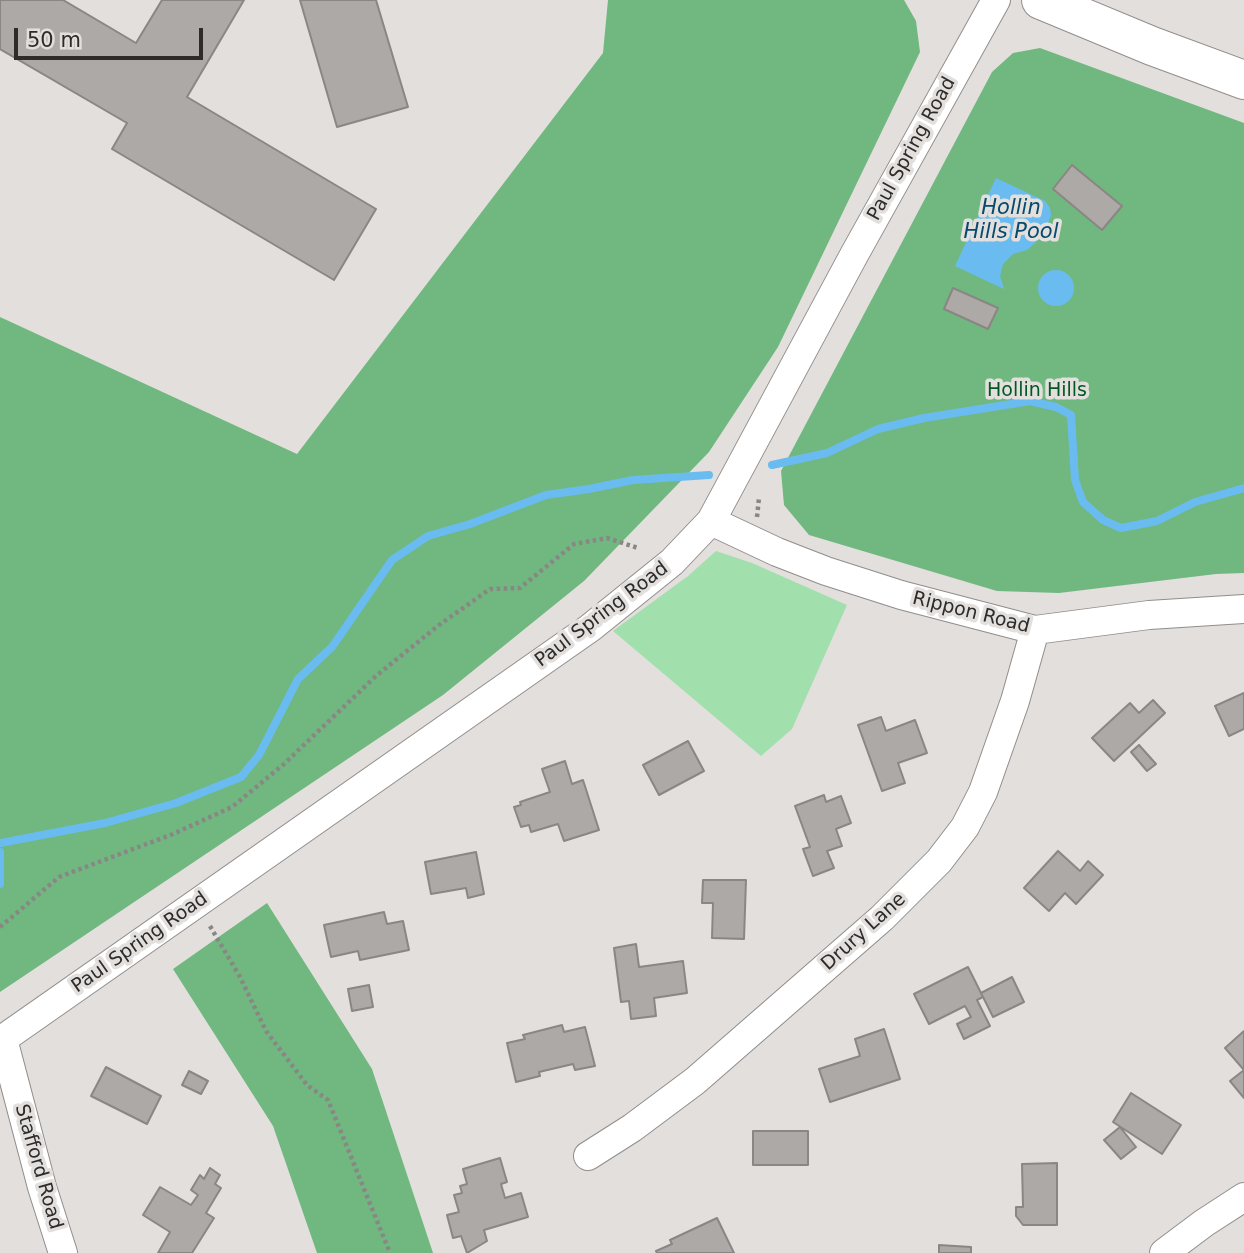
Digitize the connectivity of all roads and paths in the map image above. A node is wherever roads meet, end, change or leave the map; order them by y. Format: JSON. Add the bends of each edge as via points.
{"nodes":[{"id":1,"x":996,"y":0,"type":"edge"},
{"id":2,"x":1041,"y":0,"type":"edge"},
{"id":3,"x":1244,"y":80,"type":"edge"},
{"id":4,"x":711,"y":521,"type":"junction"},
{"id":5,"x":638,"y":548,"type":"dead end"},
{"id":6,"x":1244,"y":609,"type":"edge"},
{"id":7,"x":1035,"y":631,"type":"junction"},
{"id":8,"x":197,"y":904,"type":"junction"},
{"id":9,"x":0,"y":927,"type":"edge"},
{"id":10,"x":1,"y":1040,"type":"edge"},
{"id":11,"x":588,"y":1156,"type":"dead end"},
{"id":12,"x":1244,"y":1197,"type":"edge"},
{"id":13,"x":63,"y":1253,"type":"edge"},
{"id":14,"x":390,"y":1253,"type":"edge"},
{"id":15,"x":1164,"y":1253,"type":"edge"}],
"edges":[{"from":1,"to":4,"type":"street","name":"Paul Spring Road","via":[[853,254]]},
{"from":2,"to":3,"type":"main road"},
{"from":4,"to":7,"type":"street","name":"Rippon Road","via":[[826,571]]},
{"from":4,"to":8,"type":"street","name":"Paul Spring Road","via":[[672,562],[590,628]]},
{"from":5,"to":9,"type":"path","via":[[607,538],[574,544],[520,588],[490,589],[376,676],[232,807],[59,877]]},
{"from":6,"to":7,"type":"street","name":"Rippon Road","via":[[1149,615]]},
{"from":7,"to":11,"type":"street","name":"Drury Lane","via":[[983,792],[965,827],[939,861],[882,918],[695,1081]]},
{"from":8,"to":10,"type":"street","name":"Paul Spring Road"},
{"from":8,"to":14,"type":"path","via":[[266,1031],[307,1085],[328,1100]]},
{"from":10,"to":13,"type":"street","name":"Stafford Road"},
{"from":12,"to":15,"type":"street"}]}
